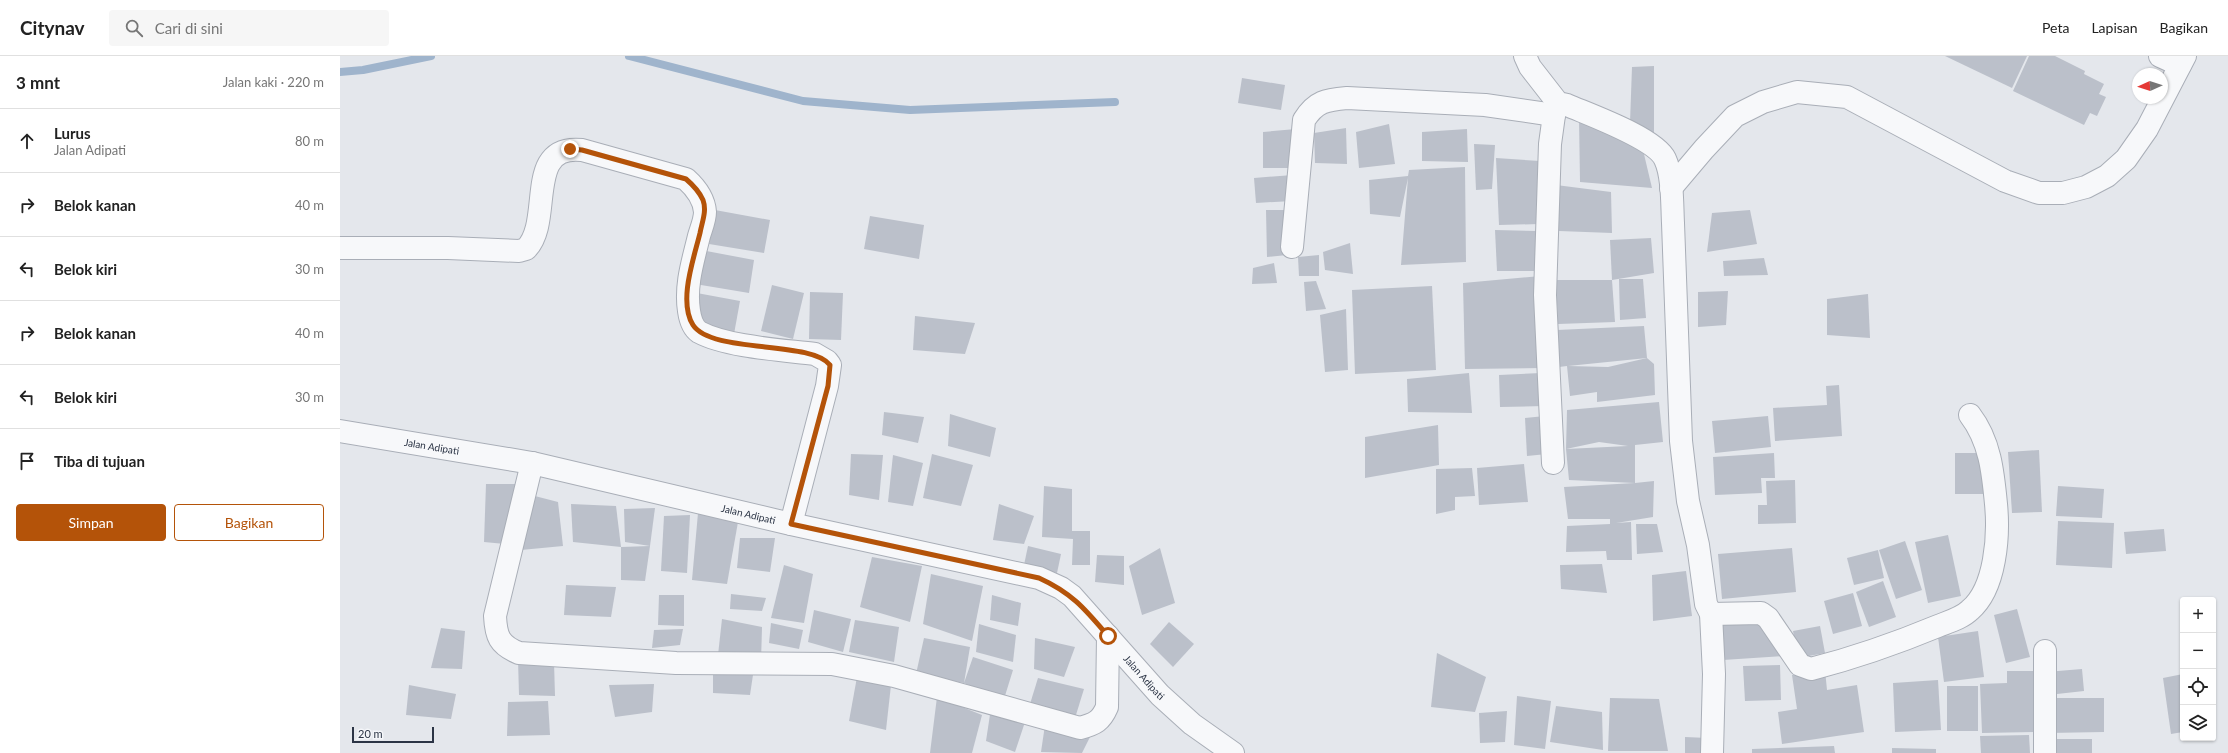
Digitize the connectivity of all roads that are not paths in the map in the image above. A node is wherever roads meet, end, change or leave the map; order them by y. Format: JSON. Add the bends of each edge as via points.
{"nodes":[{"id":1,"x":1525,"y":56,"type":"edge"},
{"id":2,"x":2160,"y":56,"type":"edge"},
{"id":3,"x":2183,"y":61,"type":"edge"},
{"id":4,"x":1556,"y":109,"type":"junction"},
{"id":5,"x":1671,"y":188,"type":"junction"},
{"id":6,"x":1292,"y":247,"type":"dead end"},
{"id":7,"x":340,"y":248,"type":"edge"},
{"id":8,"x":1970,"y":415,"type":"dead end"},
{"id":9,"x":340,"y":431,"type":"edge"},
{"id":10,"x":532,"y":463,"type":"junction"},
{"id":11,"x":1553,"y":463,"type":"dead end"},
{"id":12,"x":791,"y":524,"type":"junction"},
{"id":13,"x":1711,"y":614,"type":"junction"},
{"id":14,"x":1108,"y":636,"type":"junction"},
{"id":15,"x":2045,"y":651,"type":"dead end"},
{"id":16,"x":1233,"y":753,"type":"edge"},
{"id":17,"x":1712,"y":753,"type":"edge"},
{"id":18,"x":2045,"y":753,"type":"edge"}],
"edges":[{"from":1,"to":4,"type":"street"},
{"from":2,"to":3,"type":"street"},
{"from":3,"to":5,"type":"street","via":[[2146,129],[2126,159],[2107,176],[2086,187],[2062,193],[2039,193],[2005,181],[1847,96],[1797,92],[1763,102],[1735,116]]},
{"from":4,"to":5,"type":"street","via":[[1647,141],[1665,159]]},
{"from":4,"to":6,"type":"street","via":[[1347,98],[1325,100],[1310,110],[1304,120]]},
{"from":4,"to":11,"type":"street","via":[[1546,213],[1545,295]]},
{"from":5,"to":13,"type":"street","via":[[1681,441],[1688,501],[1698,545],[1706,604]]},
{"from":7,"to":12,"type":"street","via":[[519,251],[526,249],[535,235],[546,170],[554,156],[570,149],[582,150],[686,179],[696,188],[703,200],[705,214],[688,282],[687,299],[694,326],[698,331],[726,341],[815,354],[830,365],[828,386]]},
{"from":8,"to":13,"type":"street","via":[[1978,425],[1987,445],[1997,517],[1993,566],[1983,595],[1970,610],[1919,634],[1811,669],[1800,665],[1768,618],[1761,613]]},
{"from":9,"to":10,"type":"street","name":"Jalan Adipati"},
{"from":10,"to":12,"type":"street","name":"Jalan Adipati"},
{"from":10,"to":14,"type":"street","via":[[495,616],[496,633],[506,648],[518,653],[676,663],[832,664],[894,676],[1080,728],[1094,725],[1102,718],[1107,707]]},
{"from":12,"to":14,"type":"street","name":"Jalan Adipati","via":[[1039,578],[1072,596]]},
{"from":13,"to":17,"type":"street","via":[[1714,674]]},
{"from":14,"to":16,"type":"street","name":"Jalan Adipati","via":[[1160,695],[1192,724]]},
{"from":15,"to":18,"type":"street"}]}
